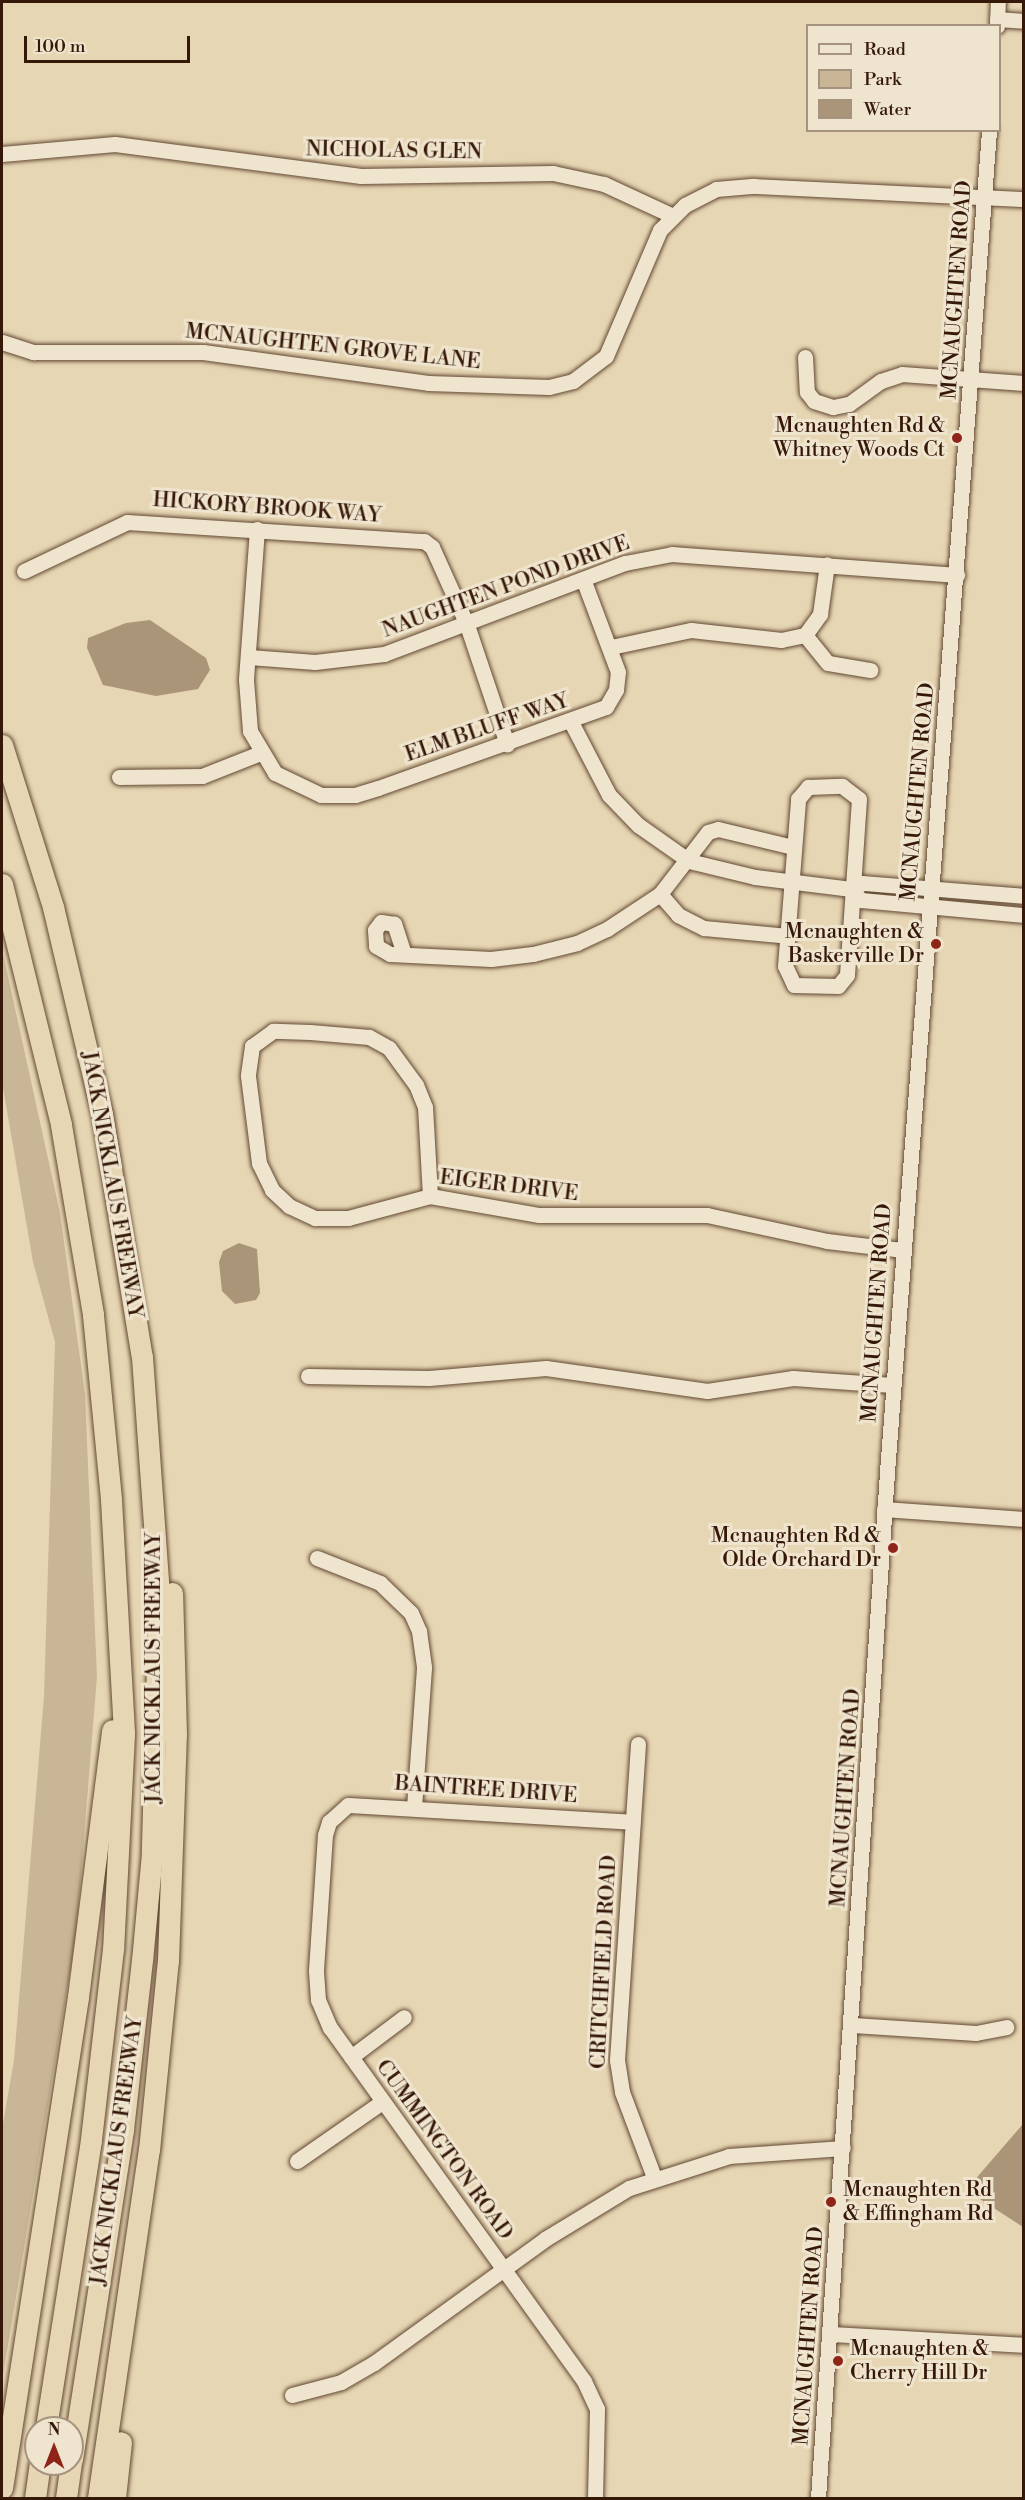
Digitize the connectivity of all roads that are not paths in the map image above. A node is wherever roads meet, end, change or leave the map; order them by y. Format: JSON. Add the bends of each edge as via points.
{"nodes":[{"id":1,"x":998,"y":2,"type":"edge"},
{"id":2,"x":1023,"y":21,"type":"edge"},
{"id":3,"x":997,"y":22,"type":"edge"},
{"id":4,"x":989,"y":132,"type":"edge"},
{"id":5,"x":2,"y":154,"type":"edge"},
{"id":6,"x":985,"y":197,"type":"junction"},
{"id":7,"x":1023,"y":199,"type":"edge"},
{"id":8,"x":671,"y":214,"type":"junction"},
{"id":9,"x":2,"y":342,"type":"edge"},
{"id":10,"x":805,"y":357,"type":"dead end"},
{"id":11,"x":972,"y":378,"type":"junction"},
{"id":12,"x":1023,"y":382,"type":"edge"},
{"id":13,"x":257,"y":529,"type":"junction"},
{"id":14,"x":827,"y":564,"type":"junction"},
{"id":15,"x":24,"y":572,"type":"dead end"},
{"id":16,"x":957,"y":575,"type":"junction"},
{"id":17,"x":583,"y":579,"type":"junction"},
{"id":18,"x":467,"y":625,"type":"junction"},
{"id":19,"x":806,"y":635,"type":"junction"},
{"id":20,"x":611,"y":648,"type":"junction"},
{"id":21,"x":249,"y":657,"type":"junction"},
{"id":22,"x":870,"y":669,"type":"dead end"},
{"id":23,"x":571,"y":722,"type":"junction"},
{"id":24,"x":507,"y":744,"type":"junction"},
{"id":25,"x":2,"y":745,"type":"edge"},
{"id":26,"x":260,"y":753,"type":"junction"},
{"id":27,"x":119,"y":777,"type":"dead end"},
{"id":28,"x":793,"y":847,"type":"junction"},
{"id":29,"x":689,"y":861,"type":"junction"},
{"id":30,"x":793,"y":882,"type":"junction"},
{"id":31,"x":2,"y":884,"type":"edge"},
{"id":32,"x":851,"y":890,"type":"junction"},
{"id":33,"x":930,"y":890,"type":"junction"},
{"id":34,"x":660,"y":894,"type":"junction"},
{"id":35,"x":1023,"y":896,"type":"edge"},
{"id":36,"x":929,"y":909,"type":"junction"},
{"id":37,"x":1023,"y":915,"type":"edge"},
{"id":38,"x":788,"y":936,"type":"junction"},
{"id":39,"x":404,"y":954,"type":"dead end"},
{"id":40,"x":430,"y":1196,"type":"junction"},
{"id":41,"x":903,"y":1250,"type":"junction"},
{"id":42,"x":308,"y":1376,"type":"dead end"},
{"id":43,"x":893,"y":1385,"type":"junction"},
{"id":44,"x":884,"y":1509,"type":"junction"},
{"id":45,"x":1023,"y":1520,"type":"edge"},
{"id":46,"x":156,"y":1534,"type":"junction"},
{"id":47,"x":317,"y":1558,"type":"dead end"},
{"id":48,"x":114,"y":1591,"type":"junction"},
{"id":49,"x":638,"y":1744,"type":"dead end"},
{"id":50,"x":414,"y":1806,"type":"junction"},
{"id":51,"x":339,"y":1811,"type":"joint"},
{"id":52,"x":632,"y":1822,"type":"junction"},
{"id":53,"x":404,"y":2017,"type":"dead end"},
{"id":54,"x":853,"y":2025,"type":"junction"},
{"id":55,"x":1006,"y":2027,"type":"dead end"},
{"id":56,"x":351,"y":2057,"type":"junction"},
{"id":57,"x":382,"y":2102,"type":"junction"},
{"id":58,"x":843,"y":2148,"type":"junction"},
{"id":59,"x":297,"y":2162,"type":"dead end"},
{"id":60,"x":654,"y":2177,"type":"junction"},
{"id":61,"x":504,"y":2270,"type":"junction"},
{"id":62,"x":830,"y":2334,"type":"junction"},
{"id":63,"x":1023,"y":2345,"type":"edge"},
{"id":64,"x":119,"y":2363,"type":"junction"},
{"id":65,"x":19,"y":2376,"type":"junction"},
{"id":66,"x":292,"y":2395,"type":"dead end"},
{"id":67,"x":48,"y":2416,"type":"edge"},
{"id":68,"x":79,"y":2416,"type":"edge"},
{"id":69,"x":2,"y":2446,"type":"edge"},
{"id":70,"x":38,"y":2476,"type":"edge"},
{"id":71,"x":69,"y":2476,"type":"edge"},
{"id":72,"x":2,"y":2488,"type":"edge"},
{"id":73,"x":35,"y":2499,"type":"edge"},
{"id":74,"x":66,"y":2499,"type":"edge"},
{"id":75,"x":98,"y":2499,"type":"edge"},
{"id":76,"x":115,"y":2499,"type":"edge"},
{"id":77,"x":595,"y":2499,"type":"edge"},
{"id":78,"x":818,"y":2499,"type":"edge"}],
"edges":[{"from":1,"to":3,"type":"street"},
{"from":2,"to":3,"type":"street"},
{"from":4,"to":6,"type":"street","name":"MCNAUGHTEN ROAD"},
{"from":5,"to":8,"type":"street","name":"NICHOLAS GLEN","via":[[115,144],[361,176],[554,173],[604,184]]},
{"from":6,"to":7,"type":"street","name":"MCNAUGHTEN GROVE LANE"},
{"from":6,"to":8,"type":"street","name":"MCNAUGHTEN GROVE LANE","via":[[734,186],[701,195]]},
{"from":6,"to":11,"type":"street","name":"MCNAUGHTEN ROAD"},
{"from":8,"to":9,"type":"street","name":"MCNAUGHTEN GROVE LANE","via":[[647,252],[614,345],[585,375],[549,387],[428,383],[203,352],[33,352]]},
{"from":10,"to":11,"type":"street","via":[[807,392],[814,401],[833,407],[849,404],[881,381],[902,374]]},
{"from":11,"to":12,"type":"street"},
{"from":11,"to":16,"type":"street","name":"MCNAUGHTEN ROAD"},
{"from":13,"to":15,"type":"street","name":"HICKORY BROOK WAY","via":[[127,522]]},
{"from":13,"to":18,"type":"street","name":"HICKORY BROOK WAY","via":[[424,541],[432,547]]},
{"from":13,"to":21,"type":"street"},
{"from":14,"to":16,"type":"street","name":"NAUGHTEN POND DRIVE"},
{"from":14,"to":17,"type":"street","name":"NAUGHTEN POND DRIVE","via":[[672,554],[625,563]]},
{"from":14,"to":19,"type":"street","via":[[820,614]]},
{"from":16,"to":33,"type":"street","name":"MCNAUGHTEN ROAD"},
{"from":17,"to":18,"type":"street","name":"NAUGHTEN POND DRIVE"},
{"from":17,"to":20,"type":"street","name":"ELM BLUFF WAY"},
{"from":18,"to":21,"type":"street","name":"NAUGHTEN POND DRIVE","via":[[384,654],[340,661]]},
{"from":18,"to":24,"type":"street"},
{"from":19,"to":20,"type":"street","via":[[781,640],[691,630]]},
{"from":19,"to":22,"type":"street","via":[[828,663]]},
{"from":20,"to":23,"type":"street","name":"ELM BLUFF WAY","via":[[618,672],[616,690],[606,707]]},
{"from":21,"to":26,"type":"street","via":[[246,709]]},
{"from":23,"to":24,"type":"street","name":"ELM BLUFF WAY"},
{"from":23,"to":29,"type":"street","via":[[609,795],[639,825]]},
{"from":24,"to":26,"type":"street","name":"ELM BLUFF WAY","via":[[378,789],[338,797],[302,789],[275,773]]},
{"from":25,"to":46,"type":"highway","name":"JACK NICKLAUS FREEWAY","via":[[53,907],[102,1114],[140,1334]]},
{"from":26,"to":27,"type":"street","via":[[202,776]]},
{"from":28,"to":29,"type":"street","via":[[718,829],[708,832]]},
{"from":28,"to":30,"type":"street"},
{"from":28,"to":32,"type":"street","via":[[802,792],[816,786],[850,787],[859,799]]},
{"from":29,"to":30,"type":"street"},
{"from":29,"to":34,"type":"street"},
{"from":30,"to":32,"type":"street"},
{"from":30,"to":38,"type":"street"},
{"from":31,"to":48,"type":"highway","name":"JACK NICKLAUS FREEWAY","via":[[40,1028],[80,1223],[104,1409]]},
{"from":32,"to":33,"type":"street","via":[[862,883]]},
{"from":32,"to":36,"type":"street","via":[[861,900]]},
{"from":32,"to":38,"type":"street","via":[[844,982],[830,987],[794,985],[785,974]]},
{"from":33,"to":35,"type":"street"},
{"from":33,"to":36,"type":"street","name":"MCNAUGHTEN ROAD"},
{"from":34,"to":38,"type":"street","via":[[678,915],[704,928]]},
{"from":34,"to":39,"type":"street","via":[[607,929],[555,950],[491,959]]},
{"from":36,"to":37,"type":"street"},
{"from":36,"to":41,"type":"street","name":"MCNAUGHTEN ROAD"},
{"from":40,"to":40,"type":"street","name":"EIGER DRIVE","via":[[334,1219],[315,1218],[277,1196],[258,1157],[248,1076],[248,1059],[257,1041],[273,1031],[341,1033],[369,1037],[389,1048],[416,1085],[425,1107]]},
{"from":40,"to":41,"type":"street","name":"EIGER DRIVE","via":[[539,1215],[707,1215],[827,1241]]},
{"from":41,"to":43,"type":"street","name":"MCNAUGHTEN ROAD"},
{"from":42,"to":43,"type":"street","via":[[429,1378],[546,1368],[707,1391],[792,1378]]},
{"from":43,"to":44,"type":"street","name":"MCNAUGHTEN ROAD"},
{"from":44,"to":45,"type":"street"},
{"from":44,"to":54,"type":"street","name":"MCNAUGHTEN ROAD"},
{"from":46,"to":64,"type":"highway","via":[[172,1593],[174,1855],[160,2053]]},
{"from":46,"to":68,"type":"highway","name":"JACK NICKLAUS FREEWAY","via":[[159,1595],[152,1853],[123,2130]]},
{"from":47,"to":50,"type":"street","via":[[380,1583],[411,1613],[419,1631],[424,1668]]},
{"from":48,"to":65,"type":"highway","via":[[112,1730],[96,1864]]},
{"from":48,"to":67,"type":"highway","name":"JACK NICKLAUS FREEWAY","via":[[124,1734],[113,1949],[91,2140]]},
{"from":49,"to":52,"type":"street","name":"CRITCHFIELD ROAD"},
{"from":50,"to":51,"type":"street","name":"BAINTREE DRIVE","via":[[358,1803]]},
{"from":50,"to":52,"type":"street","name":"BAINTREE DRIVE"},
{"from":51,"to":56,"type":"street","name":"CUMMINGTON ROAD","via":[[326,1835],[318,2000]]},
{"from":52,"to":60,"type":"street","name":"CRITCHFIELD ROAD","via":[[616,2060],[626,2105]]},
{"from":53,"to":56,"type":"street"},
{"from":54,"to":55,"type":"street","via":[[976,2033]]},
{"from":54,"to":58,"type":"street","name":"MCNAUGHTEN ROAD"},
{"from":56,"to":57,"type":"street","name":"CUMMINGTON ROAD"},
{"from":57,"to":59,"type":"street"},
{"from":57,"to":61,"type":"street","name":"CUMMINGTON ROAD"},
{"from":58,"to":60,"type":"street","via":[[729,2156]]},
{"from":58,"to":62,"type":"street","name":"MCNAUGHTEN ROAD"},
{"from":60,"to":61,"type":"street","via":[[605,2199]]},
{"from":61,"to":66,"type":"street","via":[[374,2364],[341,2382]]},
{"from":61,"to":77,"type":"street","name":"CUMMINGTON ROAD","via":[[584,2381],[597,2409]]},
{"from":62,"to":63,"type":"street"},
{"from":62,"to":78,"type":"street","name":"MCNAUGHTEN ROAD"},
{"from":64,"to":75,"type":"highway"},
{"from":64,"to":76,"type":"highway","via":[[123,2426]]},
{"from":65,"to":69,"type":"highway"},
{"from":65,"to":72,"type":"highway"},
{"from":70,"to":73,"type":"highway"},
{"from":71,"to":74,"type":"highway"}]}
